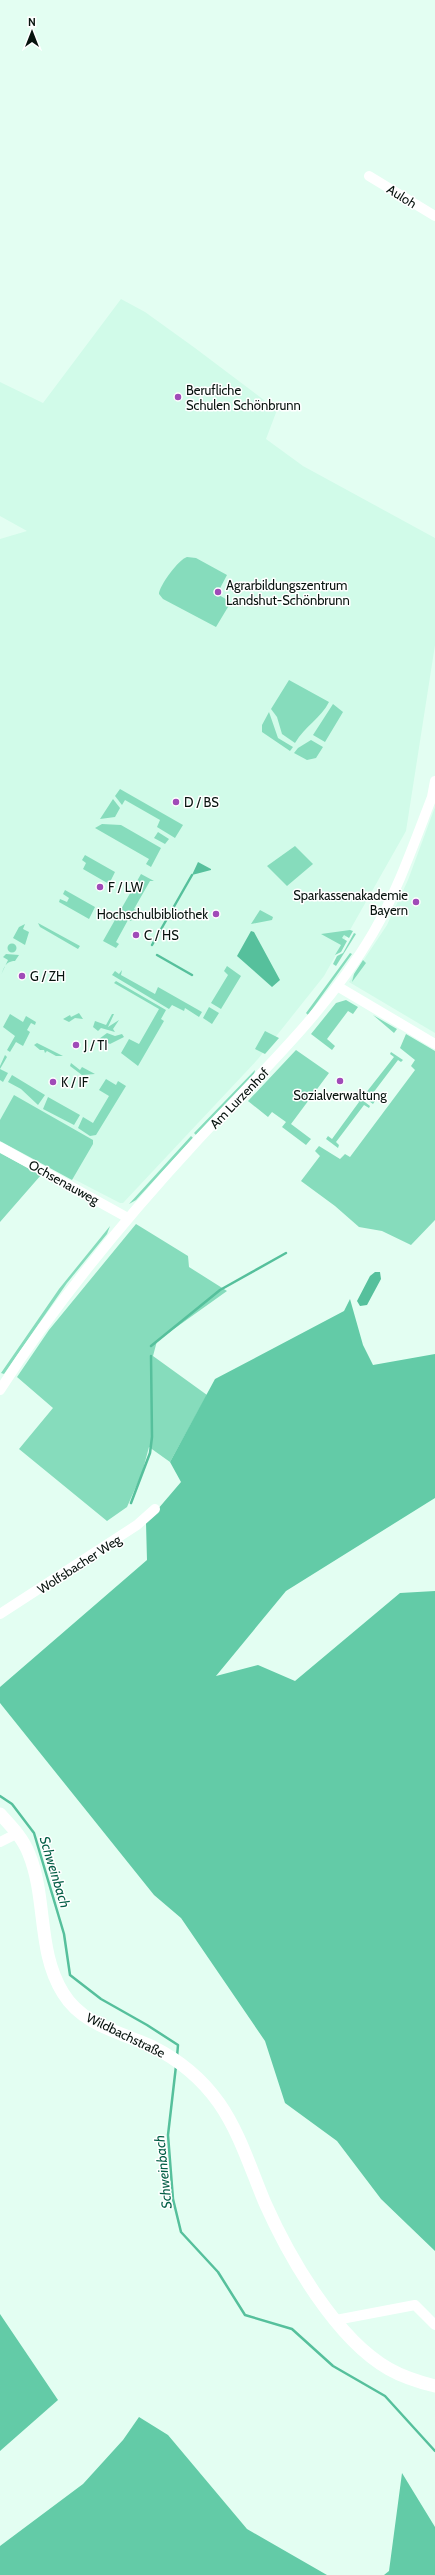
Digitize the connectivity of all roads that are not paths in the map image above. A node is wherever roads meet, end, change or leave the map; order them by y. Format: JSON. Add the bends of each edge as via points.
{"nodes":[{"id":1,"x":370,"y":176,"type":"dead end"},
{"id":2,"x":435,"y":212,"type":"edge"},
{"id":3,"x":435,"y":217,"type":"edge"},
{"id":4,"x":435,"y":781,"type":"edge"},
{"id":5,"x":337,"y":986,"type":"junction"},
{"id":6,"x":435,"y":1044,"type":"edge"},
{"id":7,"x":0,"y":1147,"type":"edge"},
{"id":8,"x":128,"y":1218,"type":"junction"},
{"id":9,"x":0,"y":1390,"type":"edge"},
{"id":10,"x":155,"y":1509,"type":"dead end"},
{"id":11,"x":0,"y":1614,"type":"edge"},
{"id":12,"x":0,"y":1814,"type":"edge"},
{"id":13,"x":18,"y":1834,"type":"junction"},
{"id":14,"x":0,"y":1842,"type":"edge"},
{"id":15,"x":336,"y":2320,"type":"junction"},
{"id":16,"x":435,"y":2325,"type":"edge"},
{"id":17,"x":435,"y":2386,"type":"edge"}],
"edges":[{"from":1,"to":3,"type":"street","name":"Auloh"},
{"from":2,"to":3,"type":"street","name":"Auloh"},
{"from":4,"to":5,"type":"street","name":"Am Lurzenhof","via":[[432,797],[394,894],[373,933]]},
{"from":5,"to":6,"type":"street"},
{"from":5,"to":8,"type":"street","name":"Am Lurzenhof","via":[[273,1063],[199,1139]]},
{"from":7,"to":8,"type":"street","name":"Ochsenauweg"},
{"from":8,"to":9,"type":"street","name":"Am Lurzenhof","via":[[56,1309]]},
{"from":10,"to":11,"type":"street","name":"Wolfsbacher Weg","via":[[137,1525]]},
{"from":12,"to":13,"type":"main road","name":"Wildbachstraße"},
{"from":13,"to":14,"type":"street"},
{"from":13,"to":15,"type":"main road","name":"Wildbachstraße","via":[[33,1865],[49,1960],[56,1983],[80,2013],[96,2024],[163,2052],[195,2076],[212,2094],[228,2118],[283,2240],[309,2285]]},
{"from":15,"to":16,"type":"street","via":[[415,2305]]},
{"from":15,"to":17,"type":"main road","name":"Wildbachstraße","via":[[367,2353],[387,2368],[411,2380]]}]}
